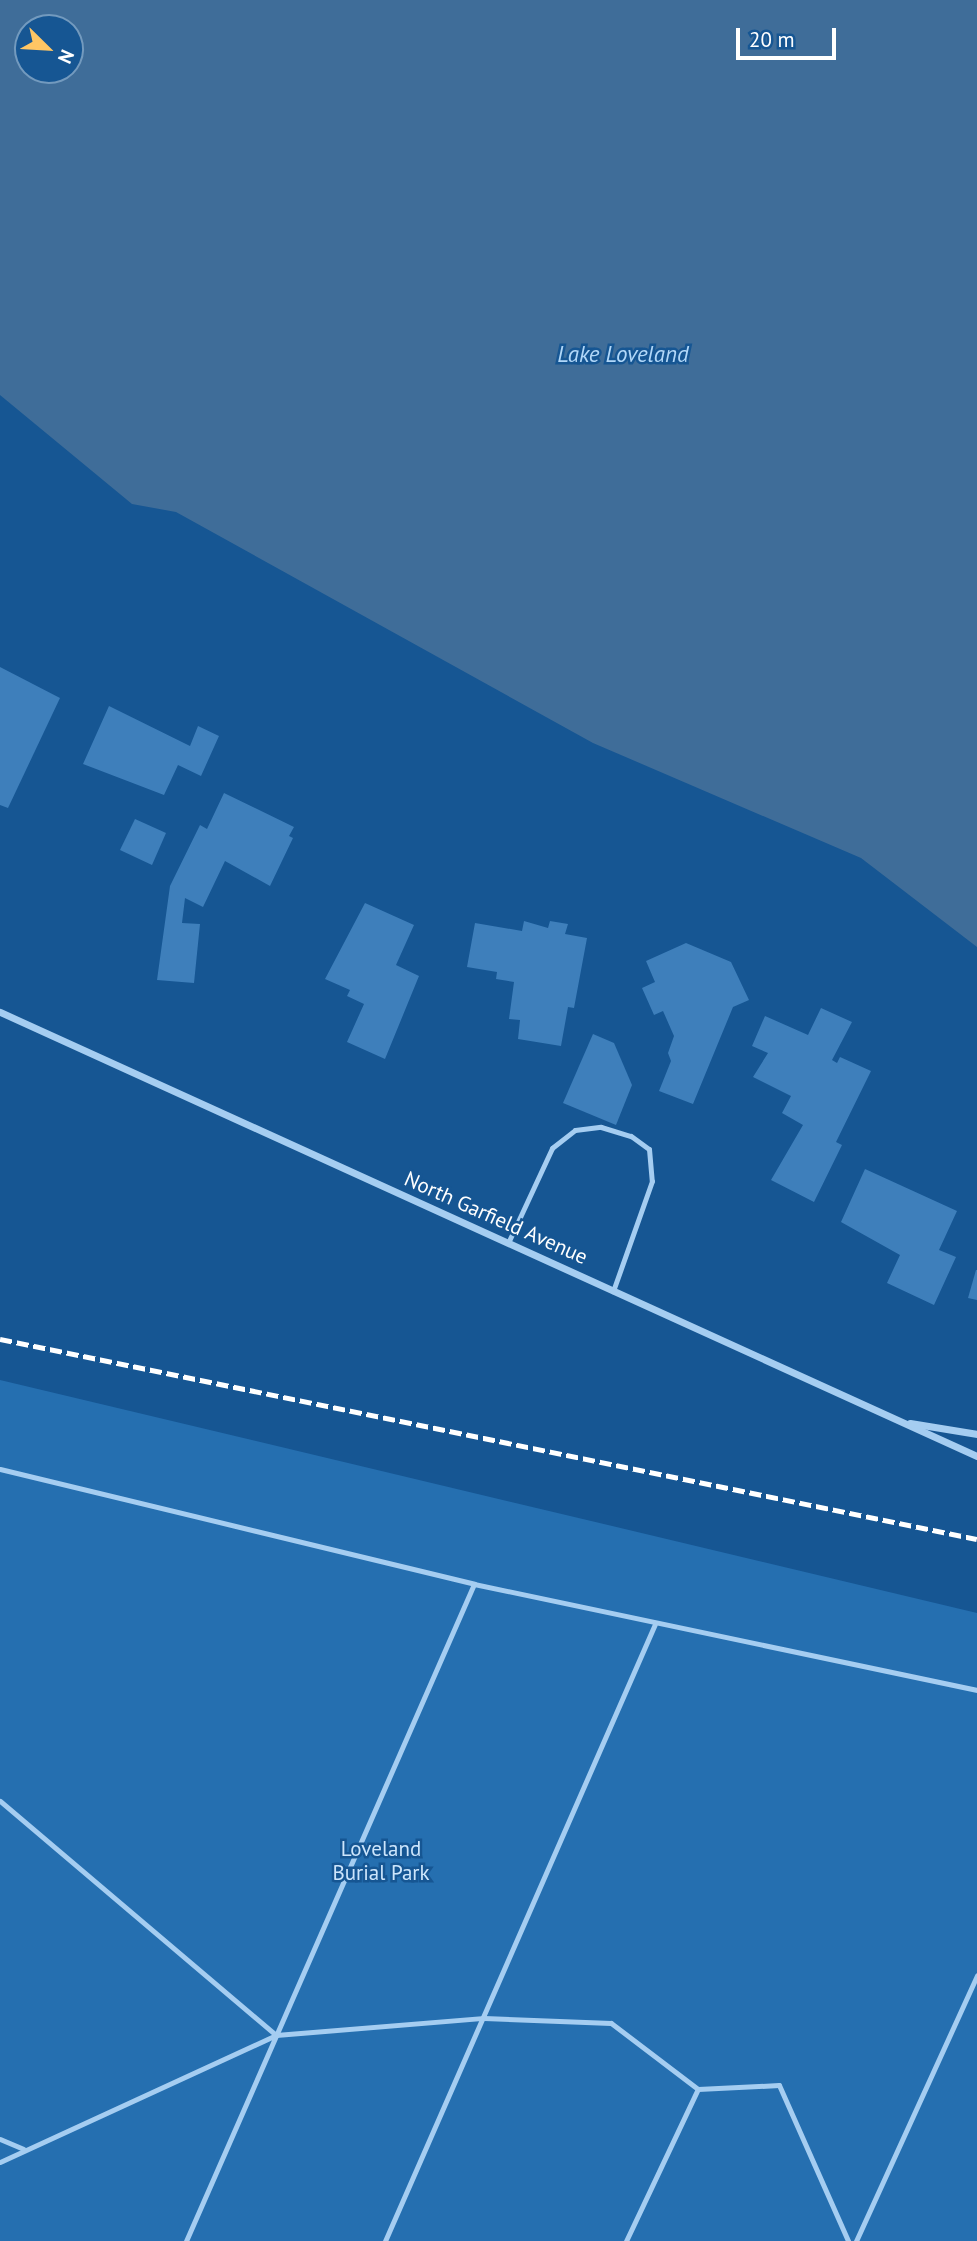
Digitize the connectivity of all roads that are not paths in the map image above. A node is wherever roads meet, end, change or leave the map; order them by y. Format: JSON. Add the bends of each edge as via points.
{"nodes":[{"id":1,"x":0,"y":1012,"type":"edge"},
{"id":2,"x":508,"y":1243,"type":"junction"},
{"id":3,"x":614,"y":1291,"type":"junction"},
{"id":4,"x":902,"y":1422,"type":"junction"},
{"id":5,"x":977,"y":1434,"type":"edge"},
{"id":6,"x":977,"y":1456,"type":"edge"},
{"id":7,"x":0,"y":1469,"type":"edge"},
{"id":8,"x":474,"y":1584,"type":"junction"},
{"id":9,"x":655,"y":1624,"type":"junction"},
{"id":10,"x":977,"y":1690,"type":"edge"},
{"id":11,"x":0,"y":1801,"type":"edge"},
{"id":12,"x":977,"y":1975,"type":"edge"},
{"id":13,"x":484,"y":2018,"type":"junction"},
{"id":14,"x":276,"y":2035,"type":"junction"},
{"id":15,"x":698,"y":2089,"type":"junction"},
{"id":16,"x":0,"y":2138,"type":"edge"},
{"id":17,"x":23,"y":2149,"type":"junction"},
{"id":18,"x":0,"y":2162,"type":"edge"},
{"id":19,"x":186,"y":2241,"type":"edge"},
{"id":20,"x":385,"y":2241,"type":"edge"},
{"id":21,"x":626,"y":2241,"type":"edge"},
{"id":22,"x":848,"y":2241,"type":"edge"},
{"id":23,"x":856,"y":2241,"type":"edge"}],
"edges":[{"from":1,"to":2,"type":"street","name":"North Garfield Avenue"},
{"from":2,"to":3,"type":"street","name":"North Garfield Avenue"},
{"from":2,"to":3,"type":"lane","via":[[552,1148],[575,1130],[601,1127],[631,1136],[649,1149],[652,1181]]},
{"from":3,"to":4,"type":"street","name":"North Garfield Avenue"},
{"from":4,"to":5,"type":"street"},
{"from":4,"to":6,"type":"street","name":"North Garfield Avenue"},
{"from":7,"to":8,"type":"lane"},
{"from":8,"to":9,"type":"lane"},
{"from":8,"to":14,"type":"lane"},
{"from":9,"to":10,"type":"lane"},
{"from":9,"to":13,"type":"lane"},
{"from":11,"to":14,"type":"lane"},
{"from":12,"to":23,"type":"lane"},
{"from":13,"to":14,"type":"lane"},
{"from":13,"to":15,"type":"lane","via":[[611,2023]]},
{"from":13,"to":20,"type":"lane"},
{"from":14,"to":17,"type":"lane"},
{"from":14,"to":19,"type":"lane"},
{"from":15,"to":21,"type":"lane"},
{"from":15,"to":22,"type":"lane","via":[[779,2085]]},
{"from":16,"to":17,"type":"lane"},
{"from":17,"to":18,"type":"lane"}]}
